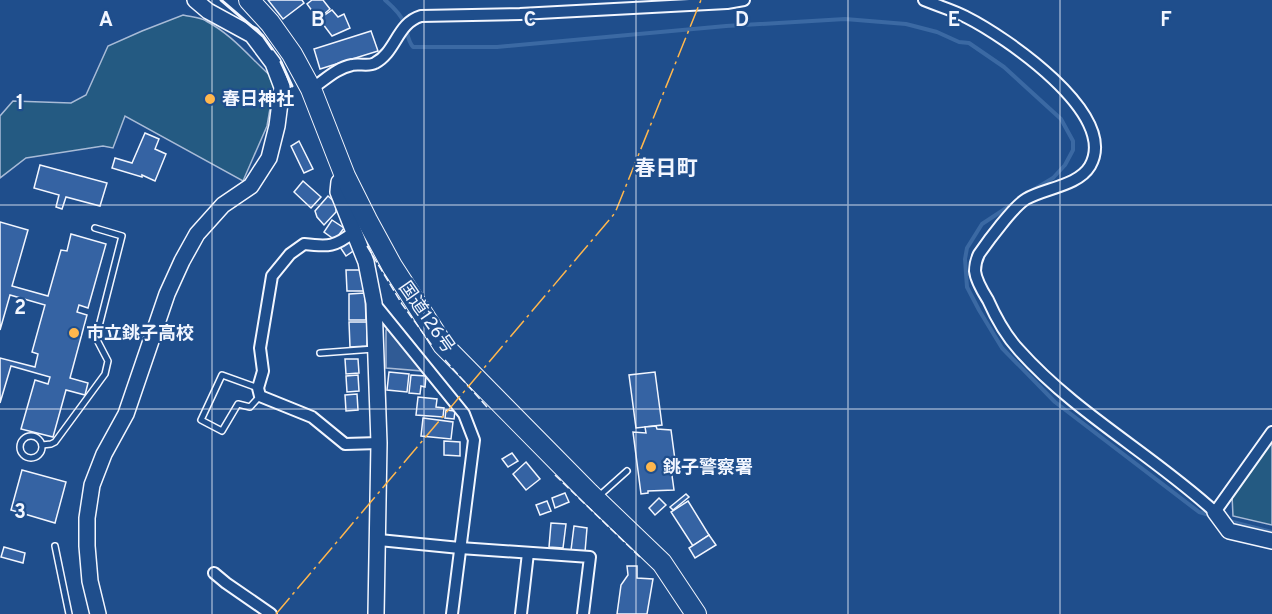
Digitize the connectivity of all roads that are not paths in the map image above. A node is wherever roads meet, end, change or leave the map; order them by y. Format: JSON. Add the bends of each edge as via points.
{"nodes":[{"id":1,"x":195,"y":0,"type":"edge"},
{"id":2,"x":249,"y":0,"type":"edge"},
{"id":3,"x":744,"y":0,"type":"edge"},
{"id":4,"x":924,"y":0,"type":"edge"},
{"id":5,"x":726,"y":2,"type":"edge"},
{"id":6,"x":311,"y":89,"type":"junction"},
{"id":7,"x":345,"y":176,"type":"junction"},
{"id":8,"x":95,"y":228,"type":"dead end"},
{"id":9,"x":355,"y":231,"type":"junction"},
{"id":10,"x":375,"y":303,"type":"junction"},
{"id":11,"x":376,"y":349,"type":"junction"},
{"id":12,"x":320,"y":353,"type":"dead end"},
{"id":13,"x":259,"y":392,"type":"junction"},
{"id":14,"x":1272,"y":432,"type":"edge"},
{"id":15,"x":379,"y":443,"type":"junction"},
{"id":16,"x":42,"y":445,"type":"junction"},
{"id":17,"x":627,"y":471,"type":"dead end"},
{"id":18,"x":596,"y":500,"type":"junction"},
{"id":19,"x":1215,"y":512,"type":"junction"},
{"id":20,"x":379,"y":540,"type":"junction"},
{"id":21,"x":1272,"y":541,"type":"edge"},
{"id":22,"x":55,"y":546,"type":"dead end"},
{"id":23,"x":460,"y":548,"type":"junction"},
{"id":24,"x":528,"y":553,"type":"junction"},
{"id":25,"x":214,"y":573,"type":"dead end"},
{"id":26,"x":69,"y":614,"type":"edge"},
{"id":27,"x":98,"y":614,"type":"edge"},
{"id":28,"x":271,"y":614,"type":"edge"},
{"id":29,"x":376,"y":614,"type":"edge"},
{"id":30,"x":452,"y":614,"type":"edge"},
{"id":31,"x":521,"y":614,"type":"edge"},
{"id":32,"x":583,"y":614,"type":"edge"},
{"id":33,"x":696,"y":614,"type":"edge"}],
"edges":[{"from":1,"to":27,"type":"street","via":[[252,35],[273,63],[282,87],[277,126],[269,158],[251,186],[223,205],[197,234],[182,261],[126,414],[92,484],[87,546]]},
{"from":2,"to":6,"type":"highway","name":"国道126号","via":[[282,39]]},
{"from":3,"to":5,"type":"street"},
{"from":4,"to":19,"type":"street","via":[[965,16],[995,34],[1053,80],[1085,115],[1095,145],[1089,168],[1074,180],[1025,200],[978,256],[975,271],[998,321],[1018,350],[1061,390]]},
{"from":5,"to":6,"type":"street","via":[[421,16],[402,28],[386,54],[376,62],[334,72]]},
{"from":6,"to":7,"type":"highway","name":"国道126号"},
{"from":7,"to":9,"type":"street","via":[[339,182],[338,192]]},
{"from":7,"to":18,"type":"highway","name":"国道126号","via":[[392,266],[443,345]]},
{"from":8,"to":16,"type":"lane","via":[[122,236],[96,338],[108,361],[105,374],[55,442]]},
{"from":9,"to":10,"type":"street"},
{"from":9,"to":13,"type":"street","via":[[328,246],[304,244],[272,276],[260,348],[263,371]]},
{"from":10,"to":11,"type":"street"},
{"from":10,"to":23,"type":"street","via":[[464,414],[474,440]]},
{"from":11,"to":12,"type":"lane"},
{"from":11,"to":15,"type":"street"},
{"from":13,"to":13,"type":"lane","via":[[222,375],[201,420],[222,431],[238,404],[250,407]]},
{"from":13,"to":15,"type":"street","via":[[312,417],[345,444]]},
{"from":14,"to":19,"type":"street"},
{"from":15,"to":20,"type":"street"},
{"from":16,"to":16,"type":"lane","via":[[33,458],[25,456],[21,449],[22,441],[29,436],[38,438]]},
{"from":17,"to":18,"type":"lane"},
{"from":18,"to":33,"type":"highway","name":"国道126号","via":[[662,564]]},
{"from":19,"to":21,"type":"street","via":[[1229,531]]},
{"from":20,"to":23,"type":"street"},
{"from":20,"to":29,"type":"street"},
{"from":22,"to":26,"type":"lane"},
{"from":23,"to":24,"type":"street"},
{"from":23,"to":30,"type":"street"},
{"from":24,"to":31,"type":"street"},
{"from":24,"to":32,"type":"street","via":[[590,557]]},
{"from":25,"to":28,"type":"street"}]}
